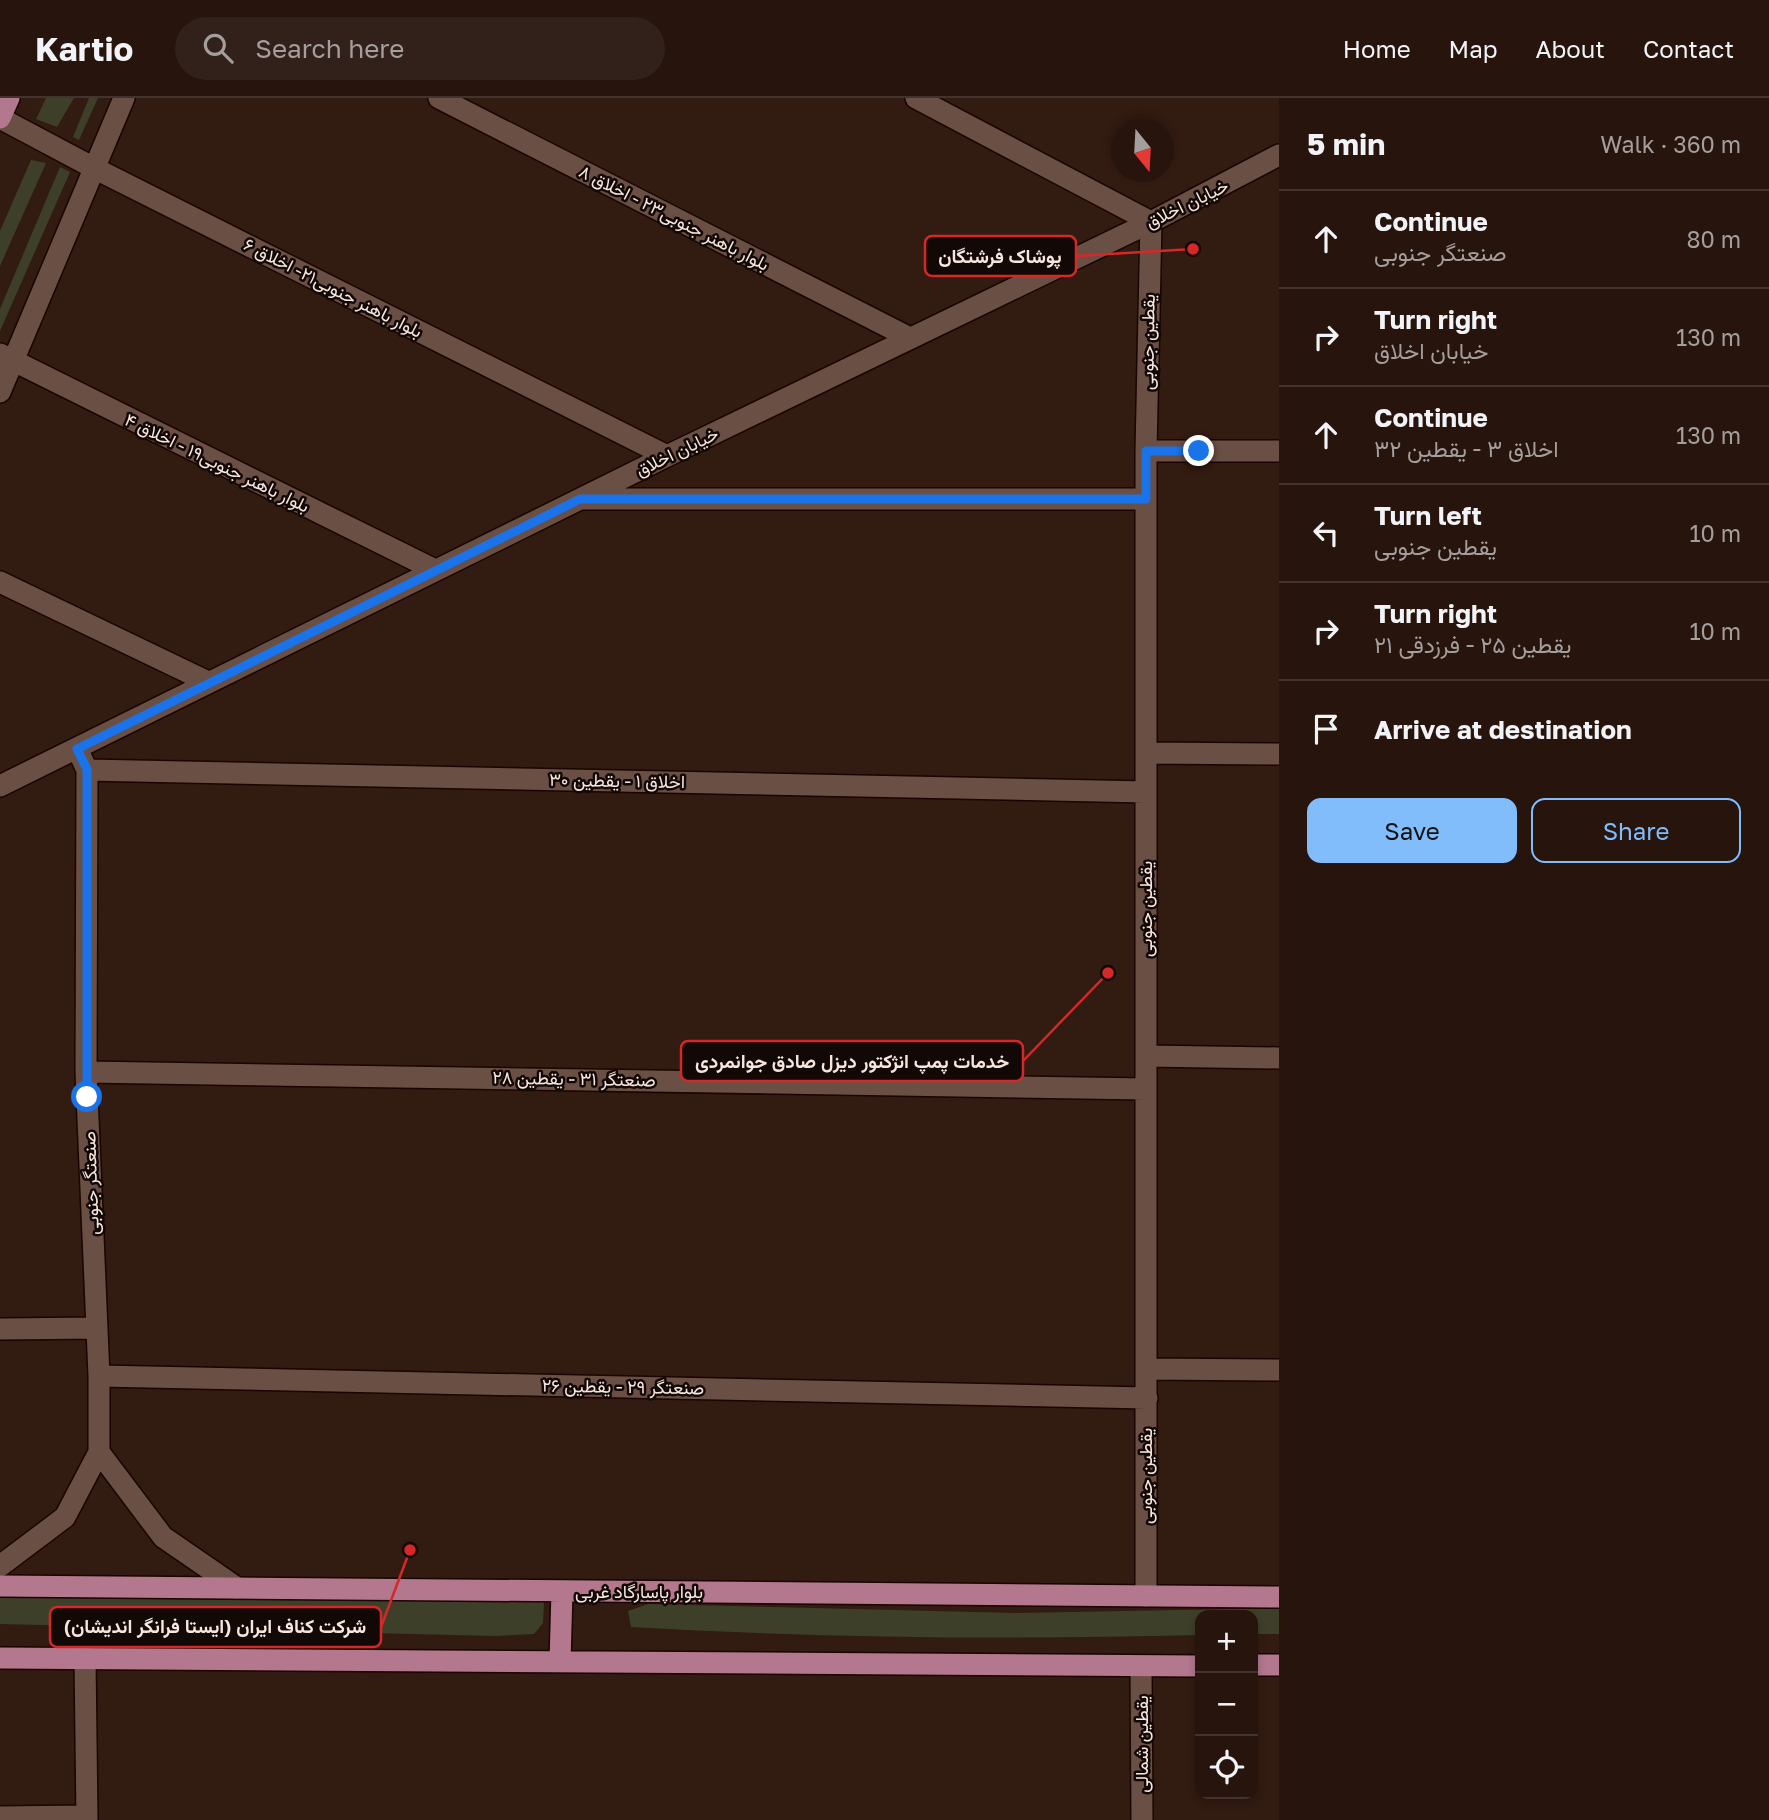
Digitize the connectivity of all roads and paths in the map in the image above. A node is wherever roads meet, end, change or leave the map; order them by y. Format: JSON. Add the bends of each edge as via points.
{"nodes":[{"id":1,"x":9,"y":98,"type":"edge"},
{"id":2,"x":124,"y":98,"type":"edge"},
{"id":3,"x":439,"y":98,"type":"edge"},
{"id":4,"x":916,"y":98,"type":"edge"},
{"id":5,"x":0,"y":118,"type":"edge"},
{"id":6,"x":1275,"y":162,"type":"edge"},
{"id":7,"x":94,"y":168,"type":"junction"},
{"id":8,"x":1152,"y":222,"type":"junction"},
{"id":9,"x":910,"y":338,"type":"junction"},
{"id":10,"x":6,"y":358,"type":"edge"},
{"id":11,"x":0,"y":392,"type":"edge"},
{"id":12,"x":1146,"y":451,"type":"junction"},
{"id":13,"x":1279,"y":451,"type":"edge"},
{"id":14,"x":667,"y":456,"type":"junction"},
{"id":15,"x":580,"y":499,"type":"junction"},
{"id":16,"x":1146,"y":499,"type":"junction"},
{"id":17,"x":435,"y":570,"type":"junction"},
{"id":18,"x":0,"y":582,"type":"edge"},
{"id":19,"x":208,"y":682,"type":"junction"},
{"id":20,"x":77,"y":749,"type":"junction"},
{"id":21,"x":1146,"y":753,"type":"junction"},
{"id":22,"x":1279,"y":754,"type":"edge"},
{"id":23,"x":87,"y":769,"type":"junction"},
{"id":24,"x":0,"y":786,"type":"edge"},
{"id":25,"x":1146,"y":792,"type":"junction"},
{"id":26,"x":1146,"y":1056,"type":"junction"},
{"id":27,"x":1279,"y":1058,"type":"edge"},
{"id":28,"x":86,"y":1072,"type":"junction"},
{"id":29,"x":1146,"y":1089,"type":"junction"},
{"id":30,"x":97,"y":1328,"type":"junction"},
{"id":31,"x":0,"y":1329,"type":"edge"},
{"id":32,"x":1147,"y":1369,"type":"junction"},
{"id":33,"x":1279,"y":1370,"type":"edge"},
{"id":34,"x":99,"y":1376,"type":"junction"},
{"id":35,"x":1147,"y":1398,"type":"junction"},
{"id":36,"x":99,"y":1452,"type":"junction"},
{"id":37,"x":0,"y":1566,"type":"edge"},
{"id":38,"x":0,"y":1587,"type":"edge"},
{"id":39,"x":236,"y":1588,"type":"junction"},
{"id":40,"x":562,"y":1591,"type":"junction"},
{"id":41,"x":1146,"y":1597,"type":"junction"},
{"id":42,"x":1279,"y":1597,"type":"edge"},
{"id":43,"x":0,"y":1658,"type":"edge"},
{"id":44,"x":85,"y":1658,"type":"junction"},
{"id":45,"x":560,"y":1662,"type":"junction"},
{"id":46,"x":1258,"y":1665,"type":"edge"},
{"id":47,"x":1279,"y":1665,"type":"edge"},
{"id":48,"x":1195,"y":1666,"type":"edge"},
{"id":49,"x":1141,"y":1667,"type":"junction"},
{"id":50,"x":0,"y":1818,"type":"edge"},
{"id":51,"x":87,"y":1818,"type":"edge"},
{"id":52,"x":1142,"y":1820,"type":"edge"}],
"edges":[{"from":1,"to":5,"type":"main road"},
{"from":2,"to":7,"type":"street"},
{"from":3,"to":9,"type":"street","name":"بلوار باهنر جنوبی۲۳ - اخلاق ۸"},
{"from":4,"to":8,"type":"street"},
{"from":5,"to":7,"type":"street","name":"بلوار باهنر جنوبی۲۱- اخلاق ۶"},
{"from":6,"to":8,"type":"street","name":"خیابان اخلاق"},
{"from":7,"to":10,"type":"street"},
{"from":7,"to":14,"type":"street","name":"بلوار باهنر جنوبی۲۱- اخلاق ۶"},
{"from":8,"to":9,"type":"street","name":"خیابان اخلاق"},
{"from":8,"to":12,"type":"street","name":"یقطین جنوبی"},
{"from":9,"to":14,"type":"street","name":"خیابان اخلاق"},
{"from":10,"to":11,"type":"street"},
{"from":10,"to":17,"type":"street","name":"بلوار باهنر جنوبی۱۹ - اخلاق ۴"},
{"from":12,"to":13,"type":"street"},
{"from":12,"to":16,"type":"street","name":"یقطین جنوبی"},
{"from":14,"to":15,"type":"street","name":"خیابان اخلاق"},
{"from":15,"to":16,"type":"street"},
{"from":15,"to":17,"type":"street","name":"خیابان اخلاق"},
{"from":16,"to":21,"type":"street","name":"یقطین جنوبی"},
{"from":17,"to":19,"type":"street","name":"خیابان اخلاق"},
{"from":18,"to":19,"type":"street"},
{"from":19,"to":20,"type":"street","name":"خیابان اخلاق"},
{"from":20,"to":23,"type":"street","name":"صنعتگر جنوبی"},
{"from":20,"to":24,"type":"street","name":"خیابان اخلاق"},
{"from":21,"to":22,"type":"street"},
{"from":21,"to":25,"type":"street","name":"یقطین جنوبی"},
{"from":23,"to":25,"type":"street","name":"اخلاق ۱ - یقطین ۳۰"},
{"from":23,"to":28,"type":"street","name":"صنعتگر جنوبی"},
{"from":25,"to":26,"type":"street","name":"یقطین جنوبی"},
{"from":26,"to":27,"type":"street"},
{"from":26,"to":29,"type":"street","name":"یقطین جنوبی"},
{"from":28,"to":29,"type":"street","name":"صنعتگر ۳۱ - یقطین ۲۸"},
{"from":28,"to":30,"type":"street","name":"صنعتگر جنوبی"},
{"from":29,"to":32,"type":"street","name":"یقطین جنوبی"},
{"from":30,"to":31,"type":"street"},
{"from":30,"to":34,"type":"street","name":"صنعتگر جنوبی"},
{"from":32,"to":33,"type":"street"},
{"from":32,"to":35,"type":"street","name":"یقطین جنوبی"},
{"from":34,"to":35,"type":"street","name":"صنعتگر ۲۹ - یقطین ۲۶"},
{"from":34,"to":36,"type":"street","name":"صنعتگر جنوبی"},
{"from":35,"to":41,"type":"street","name":"یقطین جنوبی"},
{"from":36,"to":37,"type":"street","name":"صنعتگر جنوبی","via":[[65,1517]]},
{"from":36,"to":39,"type":"street","via":[[163,1537]]},
{"from":38,"to":39,"type":"main road","name":"بلوار پاسارگاد غربی"},
{"from":39,"to":40,"type":"main road","name":"بلوار پاسارگاد غربی"},
{"from":40,"to":41,"type":"main road","name":"بلوار پاسارگاد غربی"},
{"from":40,"to":45,"type":"main road"},
{"from":41,"to":42,"type":"main road","name":"بلوار پاسارگاد غربی"},
{"from":43,"to":44,"type":"main road"},
{"from":44,"to":45,"type":"main road"},
{"from":44,"to":51,"type":"street"},
{"from":45,"to":49,"type":"main road"},
{"from":46,"to":47,"type":"main road"},
{"from":48,"to":49,"type":"main road"},
{"from":49,"to":52,"type":"street","name":"یقطین شمالی"},
{"from":50,"to":51,"type":"street"}]}
